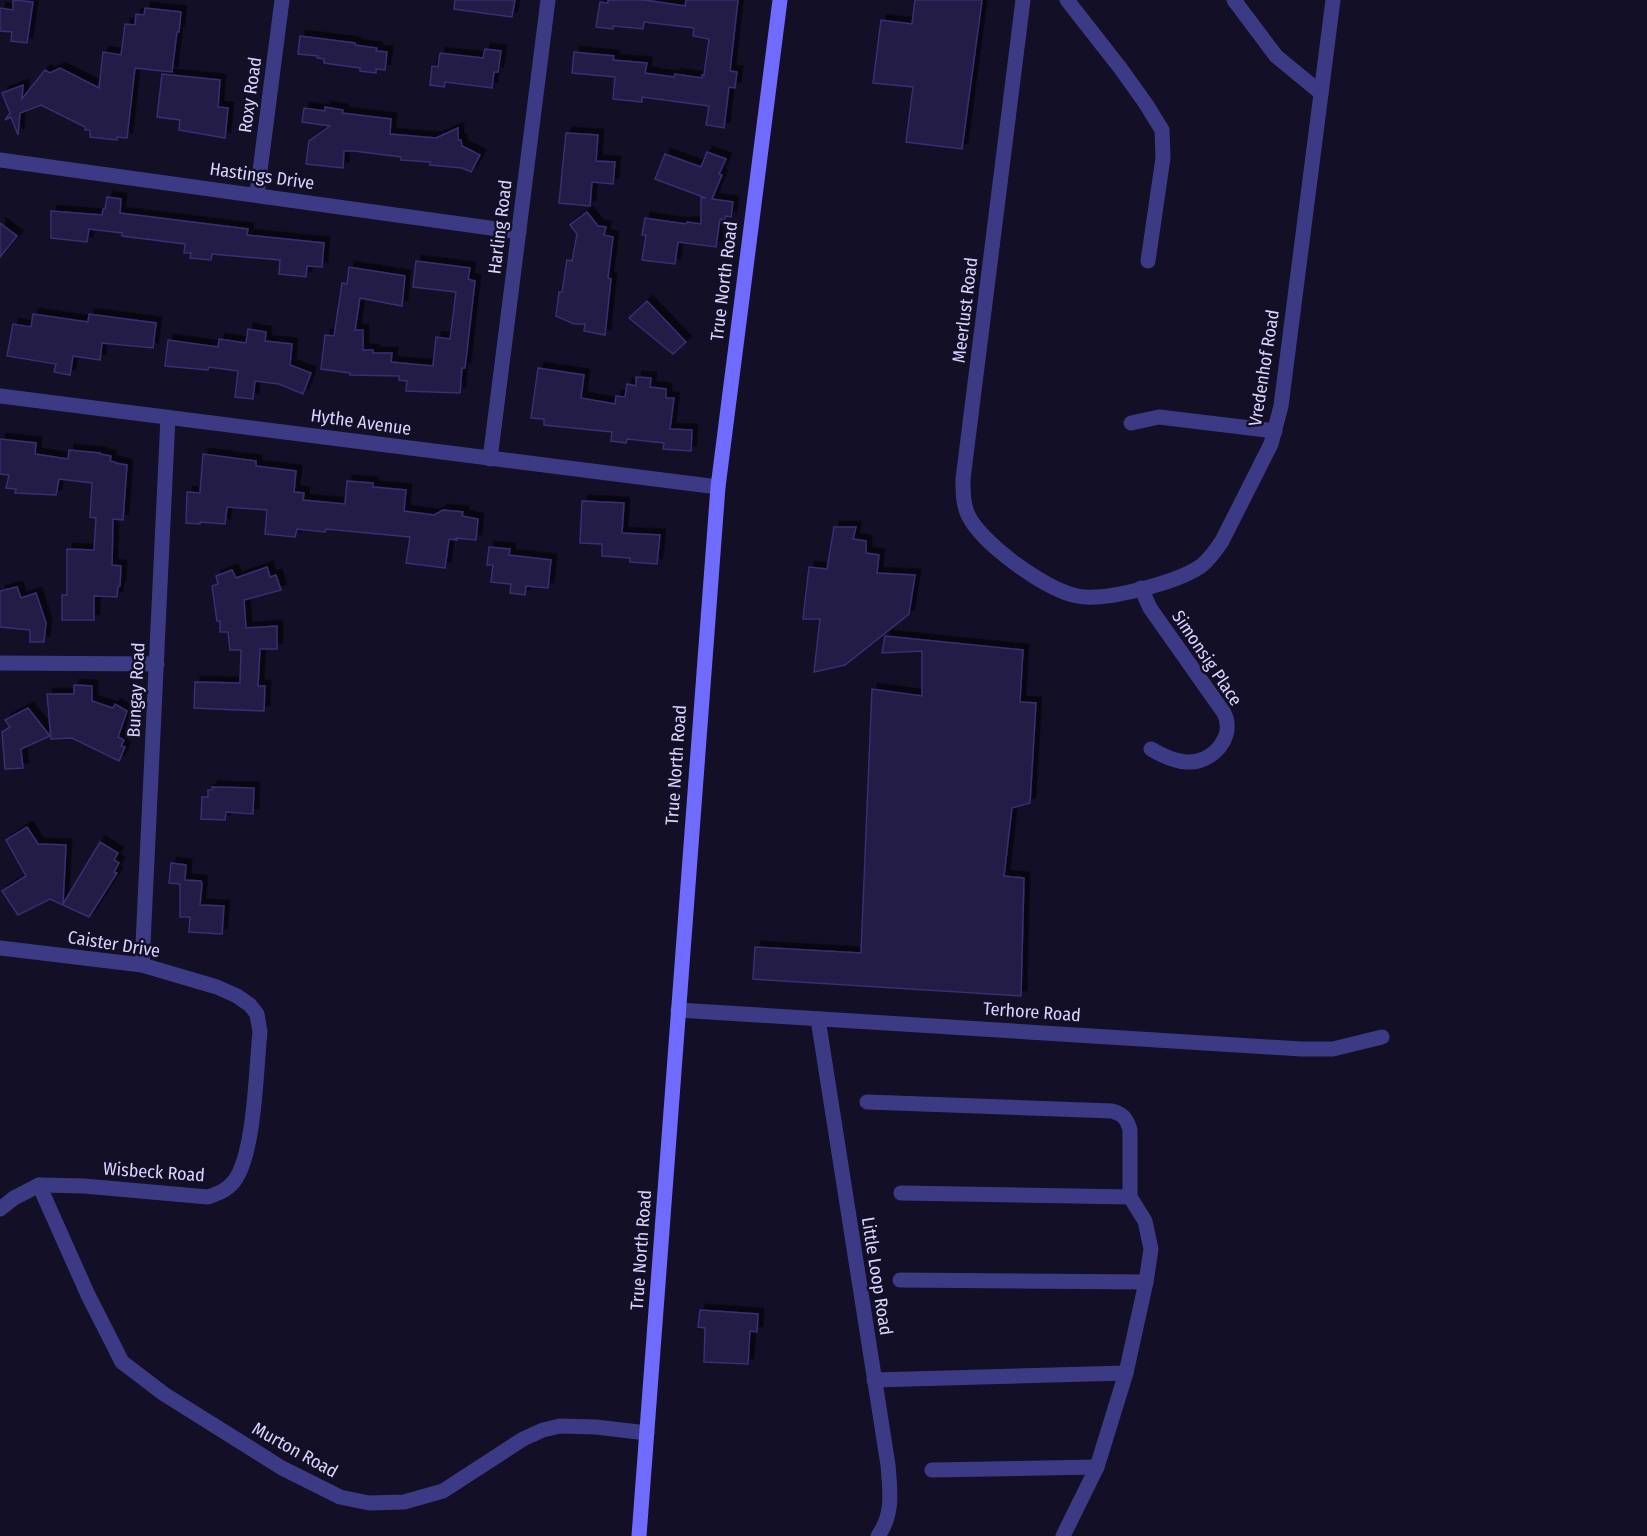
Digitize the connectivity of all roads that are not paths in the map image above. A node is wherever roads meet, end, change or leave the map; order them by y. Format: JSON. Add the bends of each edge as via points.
{"nodes":[{"id":1,"x":282,"y":0,"type":"edge"},
{"id":2,"x":548,"y":0,"type":"edge"},
{"id":3,"x":780,"y":0,"type":"edge"},
{"id":4,"x":1023,"y":0,"type":"edge"},
{"id":5,"x":1067,"y":0,"type":"edge"},
{"id":6,"x":1234,"y":0,"type":"edge"},
{"id":7,"x":1333,"y":0,"type":"edge"},
{"id":8,"x":1321,"y":93,"type":"junction"},
{"id":9,"x":0,"y":160,"type":"edge"},
{"id":10,"x":256,"y":194,"type":"junction"},
{"id":11,"x":519,"y":232,"type":"junction"},
{"id":12,"x":1148,"y":261,"type":"dead end"},
{"id":13,"x":0,"y":396,"type":"edge"},
{"id":14,"x":168,"y":417,"type":"junction"},
{"id":15,"x":1131,"y":423,"type":"dead end"},
{"id":16,"x":1275,"y":431,"type":"junction"},
{"id":17,"x":490,"y":459,"type":"junction"},
{"id":18,"x":718,"y":487,"type":"junction"},
{"id":19,"x":1050,"y":587,"type":"joint"},
{"id":20,"x":1141,"y":588,"type":"junction"},
{"id":21,"x":0,"y":663,"type":"edge"},
{"id":22,"x":157,"y":664,"type":"junction"},
{"id":23,"x":1151,"y":749,"type":"dead end"},
{"id":24,"x":0,"y":948,"type":"edge"},
{"id":25,"x":142,"y":964,"type":"junction"},
{"id":26,"x":250,"y":1005,"type":"joint"},
{"id":27,"x":678,"y":1010,"type":"junction"},
{"id":28,"x":818,"y":1019,"type":"junction"},
{"id":29,"x":1382,"y":1037,"type":"dead end"},
{"id":30,"x":867,"y":1102,"type":"dead end"},
{"id":31,"x":39,"y":1185,"type":"junction"},
{"id":32,"x":901,"y":1193,"type":"dead end"},
{"id":33,"x":1130,"y":1197,"type":"junction"},
{"id":34,"x":0,"y":1209,"type":"edge"},
{"id":35,"x":900,"y":1280,"type":"dead end"},
{"id":36,"x":1146,"y":1282,"type":"junction"},
{"id":37,"x":1126,"y":1373,"type":"junction"},
{"id":38,"x":874,"y":1380,"type":"junction"},
{"id":39,"x":646,"y":1433,"type":"junction"},
{"id":40,"x":1097,"y":1467,"type":"junction"},
{"id":41,"x":932,"y":1470,"type":"dead end"},
{"id":42,"x":639,"y":1536,"type":"edge"},
{"id":43,"x":878,"y":1536,"type":"edge"},
{"id":44,"x":1063,"y":1536,"type":"edge"}],
"edges":[{"from":1,"to":10,"type":"street","name":"Roxy Road"},
{"from":2,"to":11,"type":"street","name":"Harling Road"},
{"from":3,"to":18,"type":"main road","name":"True North Road"},
{"from":4,"to":19,"type":"street","name":"Meerlust Road","via":[[963,492],[968,515],[981,534]]},
{"from":5,"to":12,"type":"street","via":[[1128,78],[1162,130],[1163,158]]},
{"from":6,"to":8,"type":"street","via":[[1276,56]]},
{"from":7,"to":8,"type":"street","name":"Vredenhof Road"},
{"from":8,"to":16,"type":"street","name":"Vredenhof Road"},
{"from":9,"to":10,"type":"street","name":"Hastings Drive"},
{"from":10,"to":11,"type":"street","name":"Hastings Drive"},
{"from":11,"to":17,"type":"street","name":"Harling Road"},
{"from":13,"to":14,"type":"street","name":"Hythe Avenue"},
{"from":14,"to":17,"type":"street","name":"Hythe Avenue"},
{"from":14,"to":22,"type":"street","name":"Bungay Road"},
{"from":15,"to":16,"type":"street","via":[[1159,417]]},
{"from":16,"to":20,"type":"street","name":"Vredenhof Road","via":[[1264,460],[1214,553],[1186,574]]},
{"from":17,"to":18,"type":"street","name":"Hythe Avenue"},
{"from":18,"to":27,"type":"main road","name":"True North Road"},
{"from":19,"to":20,"type":"street","name":"Vredenhof Road","via":[[1086,598]]},
{"from":20,"to":23,"type":"street","name":"Simonsig Place","via":[[1150,608],[1224,713],[1227,725],[1221,745],[1200,760],[1185,762]]},
{"from":21,"to":22,"type":"street"},
{"from":22,"to":25,"type":"street","name":"Bungay Road"},
{"from":24,"to":25,"type":"street","name":"Caister Drive"},
{"from":25,"to":26,"type":"street","name":"Caister Drive","via":[[217,987]]},
{"from":26,"to":31,"type":"street","name":"Wisbeck Road","via":[[257,1014],[260,1032],[249,1146],[236,1179],[224,1191],[208,1197]]},
{"from":27,"to":28,"type":"street","name":"Terhore Road"},
{"from":27,"to":39,"type":"main road","name":"True North Road"},
{"from":28,"to":29,"type":"street","name":"Terhore Road","via":[[1301,1048],[1333,1049]]},
{"from":28,"to":38,"type":"street","name":"Little Loop Road"},
{"from":30,"to":33,"type":"street","via":[[1121,1114],[1128,1120],[1130,1130]]},
{"from":31,"to":34,"type":"street","name":"Wisbeck Road"},
{"from":31,"to":39,"type":"street","name":"Murton Road","via":[[122,1362],[164,1394],[282,1468],[340,1497],[369,1503],[404,1502],[443,1491],[523,1439],[560,1426]]},
{"from":32,"to":33,"type":"street"},
{"from":33,"to":36,"type":"street","via":[[1145,1221],[1151,1249]]},
{"from":35,"to":36,"type":"street"},
{"from":36,"to":37,"type":"street"},
{"from":37,"to":38,"type":"street"},
{"from":37,"to":40,"type":"street"},
{"from":38,"to":43,"type":"street","name":"Little Loop Road","via":[[891,1498],[886,1523]]},
{"from":39,"to":42,"type":"main road","name":"True North Road"},
{"from":40,"to":41,"type":"street"},
{"from":40,"to":44,"type":"street"}]}
